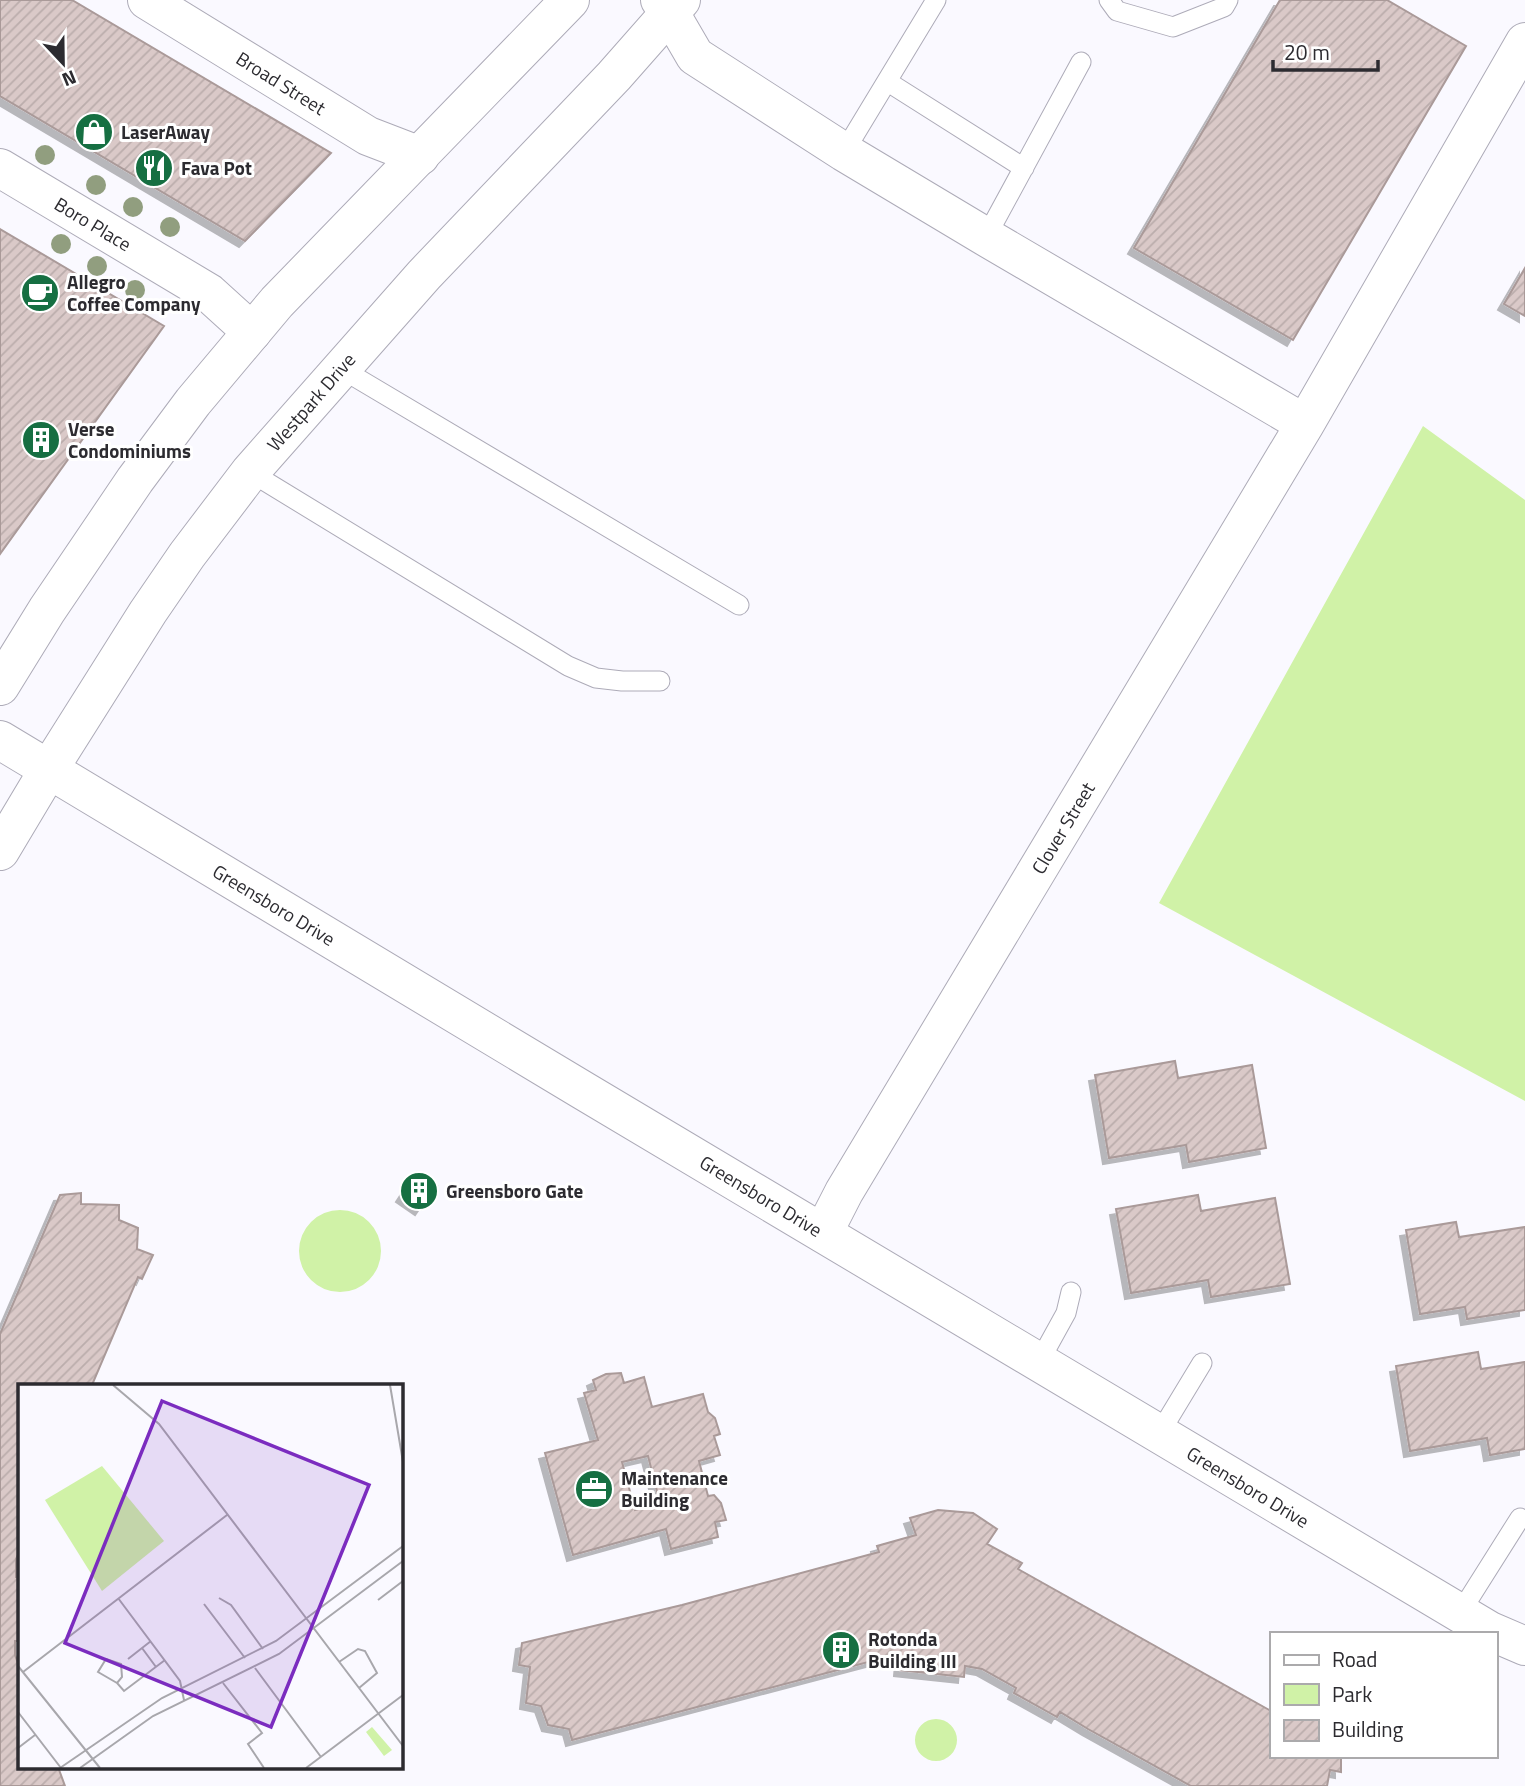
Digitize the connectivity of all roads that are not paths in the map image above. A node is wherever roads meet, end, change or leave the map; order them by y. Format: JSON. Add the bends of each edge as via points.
{"nodes":[{"id":1,"x":147,"y":0,"type":"edge"},
{"id":2,"x":570,"y":0,"type":"edge"},
{"id":3,"x":936,"y":0,"type":"edge"},
{"id":4,"x":1109,"y":0,"type":"edge"},
{"id":5,"x":1228,"y":0,"type":"edge"},
{"id":6,"x":670,"y":4,"type":"edge"},
{"id":7,"x":1525,"y":42,"type":"edge"},
{"id":8,"x":1081,"y":62,"type":"dead end"},
{"id":9,"x":888,"y":82,"type":"junction"},
{"id":10,"x":844,"y":152,"type":"junction"},
{"id":11,"x":420,"y":156,"type":"junction"},
{"id":12,"x":0,"y":168,"type":"edge"},
{"id":13,"x":1024,"y":168,"type":"junction"},
{"id":14,"x":986,"y":237,"type":"junction"},
{"id":15,"x":251,"y":332,"type":"junction"},
{"id":16,"x":340,"y":368,"type":"junction"},
{"id":17,"x":1306,"y":424,"type":"junction"},
{"id":18,"x":250,"y":472,"type":"junction"},
{"id":19,"x":739,"y":605,"type":"dead end"},
{"id":20,"x":660,"y":681,"type":"dead end"},
{"id":21,"x":0,"y":686,"type":"edge"},
{"id":22,"x":0,"y":740,"type":"edge"},
{"id":23,"x":49,"y":769,"type":"junction"},
{"id":24,"x":0,"y":851,"type":"edge"},
{"id":25,"x":823,"y":1233,"type":"junction"},
{"id":26,"x":1071,"y":1292,"type":"dead end"},
{"id":27,"x":1039,"y":1362,"type":"junction"},
{"id":28,"x":1202,"y":1363,"type":"dead end"},
{"id":29,"x":1159,"y":1434,"type":"junction"},
{"id":30,"x":1520,"y":1518,"type":"dead end"},
{"id":31,"x":1461,"y":1613,"type":"junction"},
{"id":32,"x":1492,"y":1632,"type":"edge"},
{"id":33,"x":1497,"y":1634,"type":"edge"},
{"id":34,"x":1525,"y":1646,"type":"edge"}],
"edges":[{"from":1,"to":11,"type":"street","name":"Broad Street","via":[[368,136]]},
{"from":2,"to":11,"type":"street"},
{"from":3,"to":9,"type":"lane"},
{"from":4,"to":5,"type":"lane","via":[[1118,11],[1174,27],[1224,7]]},
{"from":6,"to":10,"type":"street","via":[[695,57]]},
{"from":6,"to":16,"type":"street","name":"Westpark Drive","via":[[614,76]]},
{"from":7,"to":17,"type":"street","name":"Clover Street"},
{"from":8,"to":13,"type":"lane"},
{"from":9,"to":10,"type":"lane"},
{"from":9,"to":13,"type":"lane"},
{"from":10,"to":14,"type":"street"},
{"from":11,"to":15,"type":"street"},
{"from":12,"to":15,"type":"street","name":"Boro Place","via":[[209,293]]},
{"from":13,"to":14,"type":"lane"},
{"from":14,"to":17,"type":"street"},
{"from":15,"to":21,"type":"street","via":[[135,480]]},
{"from":16,"to":18,"type":"street","name":"Westpark Drive"},
{"from":16,"to":19,"type":"lane"},
{"from":17,"to":25,"type":"street","name":"Clover Street"},
{"from":18,"to":20,"type":"lane","via":[[568,666],[596,678]]},
{"from":18,"to":23,"type":"street","name":"Westpark Drive","via":[[148,612]]},
{"from":22,"to":23,"type":"street","name":"Greensboro Drive"},
{"from":23,"to":24,"type":"street","name":"Westpark Drive"},
{"from":23,"to":25,"type":"street","name":"Greensboro Drive"},
{"from":25,"to":27,"type":"street","name":"Greensboro Drive"},
{"from":26,"to":27,"type":"lane","via":[[1066,1313]]},
{"from":27,"to":29,"type":"street","name":"Greensboro Drive"},
{"from":28,"to":29,"type":"lane"},
{"from":29,"to":31,"type":"street","name":"Greensboro Drive"},
{"from":30,"to":31,"type":"lane"},
{"from":31,"to":32,"type":"street","name":"Greensboro Drive"},
{"from":33,"to":34,"type":"street","name":"Greensboro Drive"}]}
